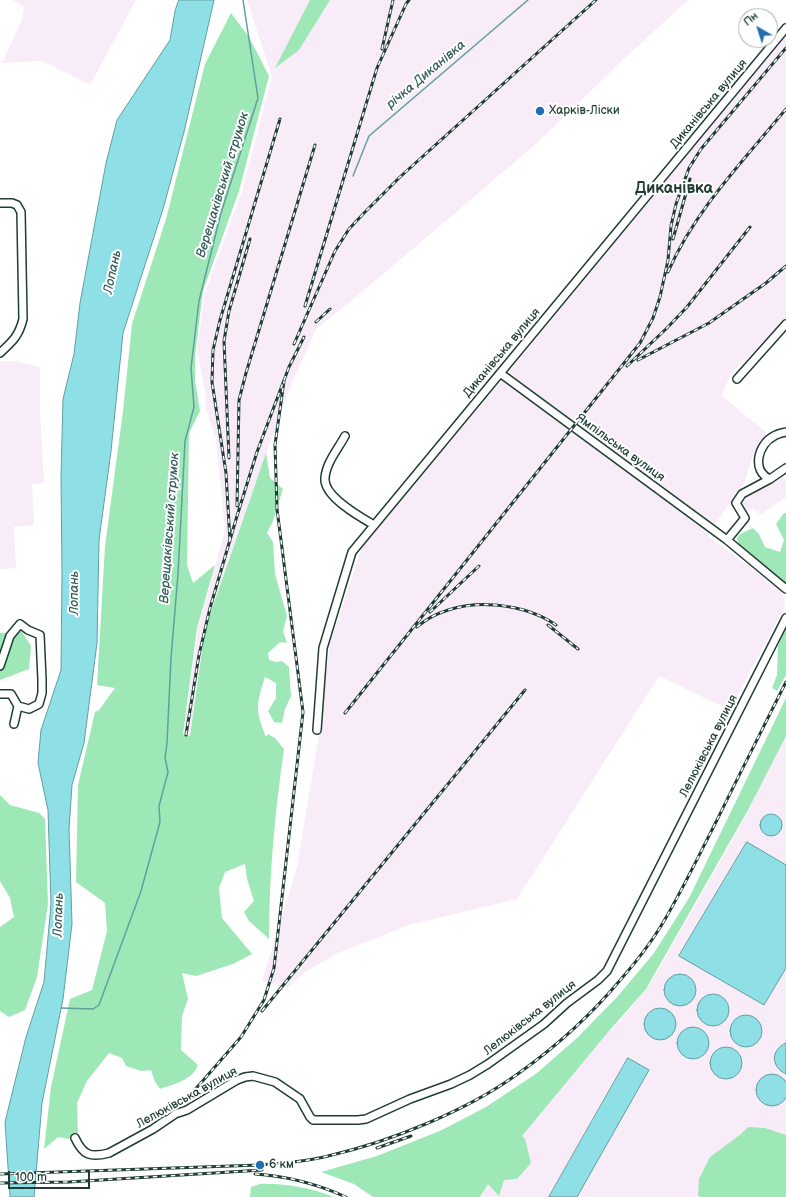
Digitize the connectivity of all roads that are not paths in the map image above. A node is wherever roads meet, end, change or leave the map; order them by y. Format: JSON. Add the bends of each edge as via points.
{"nodes":[{"id":1,"x":786,"y":28,"type":"edge"},
{"id":2,"x":0,"y":203,"type":"edge"},
{"id":3,"x":786,"y":324,"type":"edge"},
{"id":4,"x":0,"y":353,"type":"edge"},
{"id":5,"x":500,"y":373,"type":"junction"},
{"id":6,"x":737,"y":379,"type":"dead end"},
{"id":7,"x":786,"y":432,"type":"edge"},
{"id":8,"x":345,"y":436,"type":"dead end"},
{"id":9,"x":786,"y":468,"type":"edge"},
{"id":10,"x":770,"y":479,"type":"junction"},
{"id":11,"x":374,"y":526,"type":"junction"},
{"id":12,"x":728,"y":540,"type":"junction"},
{"id":13,"x":786,"y":589,"type":"edge"},
{"id":14,"x":786,"y":618,"type":"edge"},
{"id":15,"x":2,"y":651,"type":"edge"},
{"id":16,"x":0,"y":666,"type":"edge"},
{"id":17,"x":0,"y":694,"type":"edge"},
{"id":18,"x":18,"y":706,"type":"junction"},
{"id":19,"x":14,"y":724,"type":"dead end"},
{"id":20,"x":317,"y":730,"type":"dead end"},
{"id":21,"x":75,"y":1138,"type":"dead end"}],
"edges":[{"from":1,"to":5,"type":"street","name":"Диканівська вулиця"},
{"from":2,"to":4,"type":"street","via":[[17,205],[21,212],[23,319],[14,339]]},
{"from":3,"to":6,"type":"street"},
{"from":5,"to":11,"type":"street","name":"Диканівська вулиця"},
{"from":5,"to":12,"type":"street","name":"Ямпільська вулиця"},
{"from":7,"to":10,"type":"street","via":[[774,436],[762,447],[759,469]]},
{"from":8,"to":11,"type":"street","via":[[326,469],[324,480],[327,489],[335,498]]},
{"from":9,"to":10,"type":"street"},
{"from":10,"to":12,"type":"street","via":[[742,494],[736,503],[745,518]]},
{"from":11,"to":20,"type":"street","name":"Диканівська вулиця","via":[[352,552],[323,648]]},
{"from":12,"to":13,"type":"street","name":"Ямпільська вулиця"},
{"from":14,"to":21,"type":"street","name":"Лелюківська вулиця","via":[[607,971],[544,1024],[470,1075],[358,1120],[313,1120],[300,1099],[275,1082],[253,1076],[237,1080],[109,1153],[88,1154],[82,1151]]},
{"from":15,"to":16,"type":"street"},
{"from":15,"to":18,"type":"street","via":[[20,624],[40,635],[42,693],[39,704],[29,709]]},
{"from":17,"to":18,"type":"street","via":[[12,694]]},
{"from":18,"to":19,"type":"street"}]}
